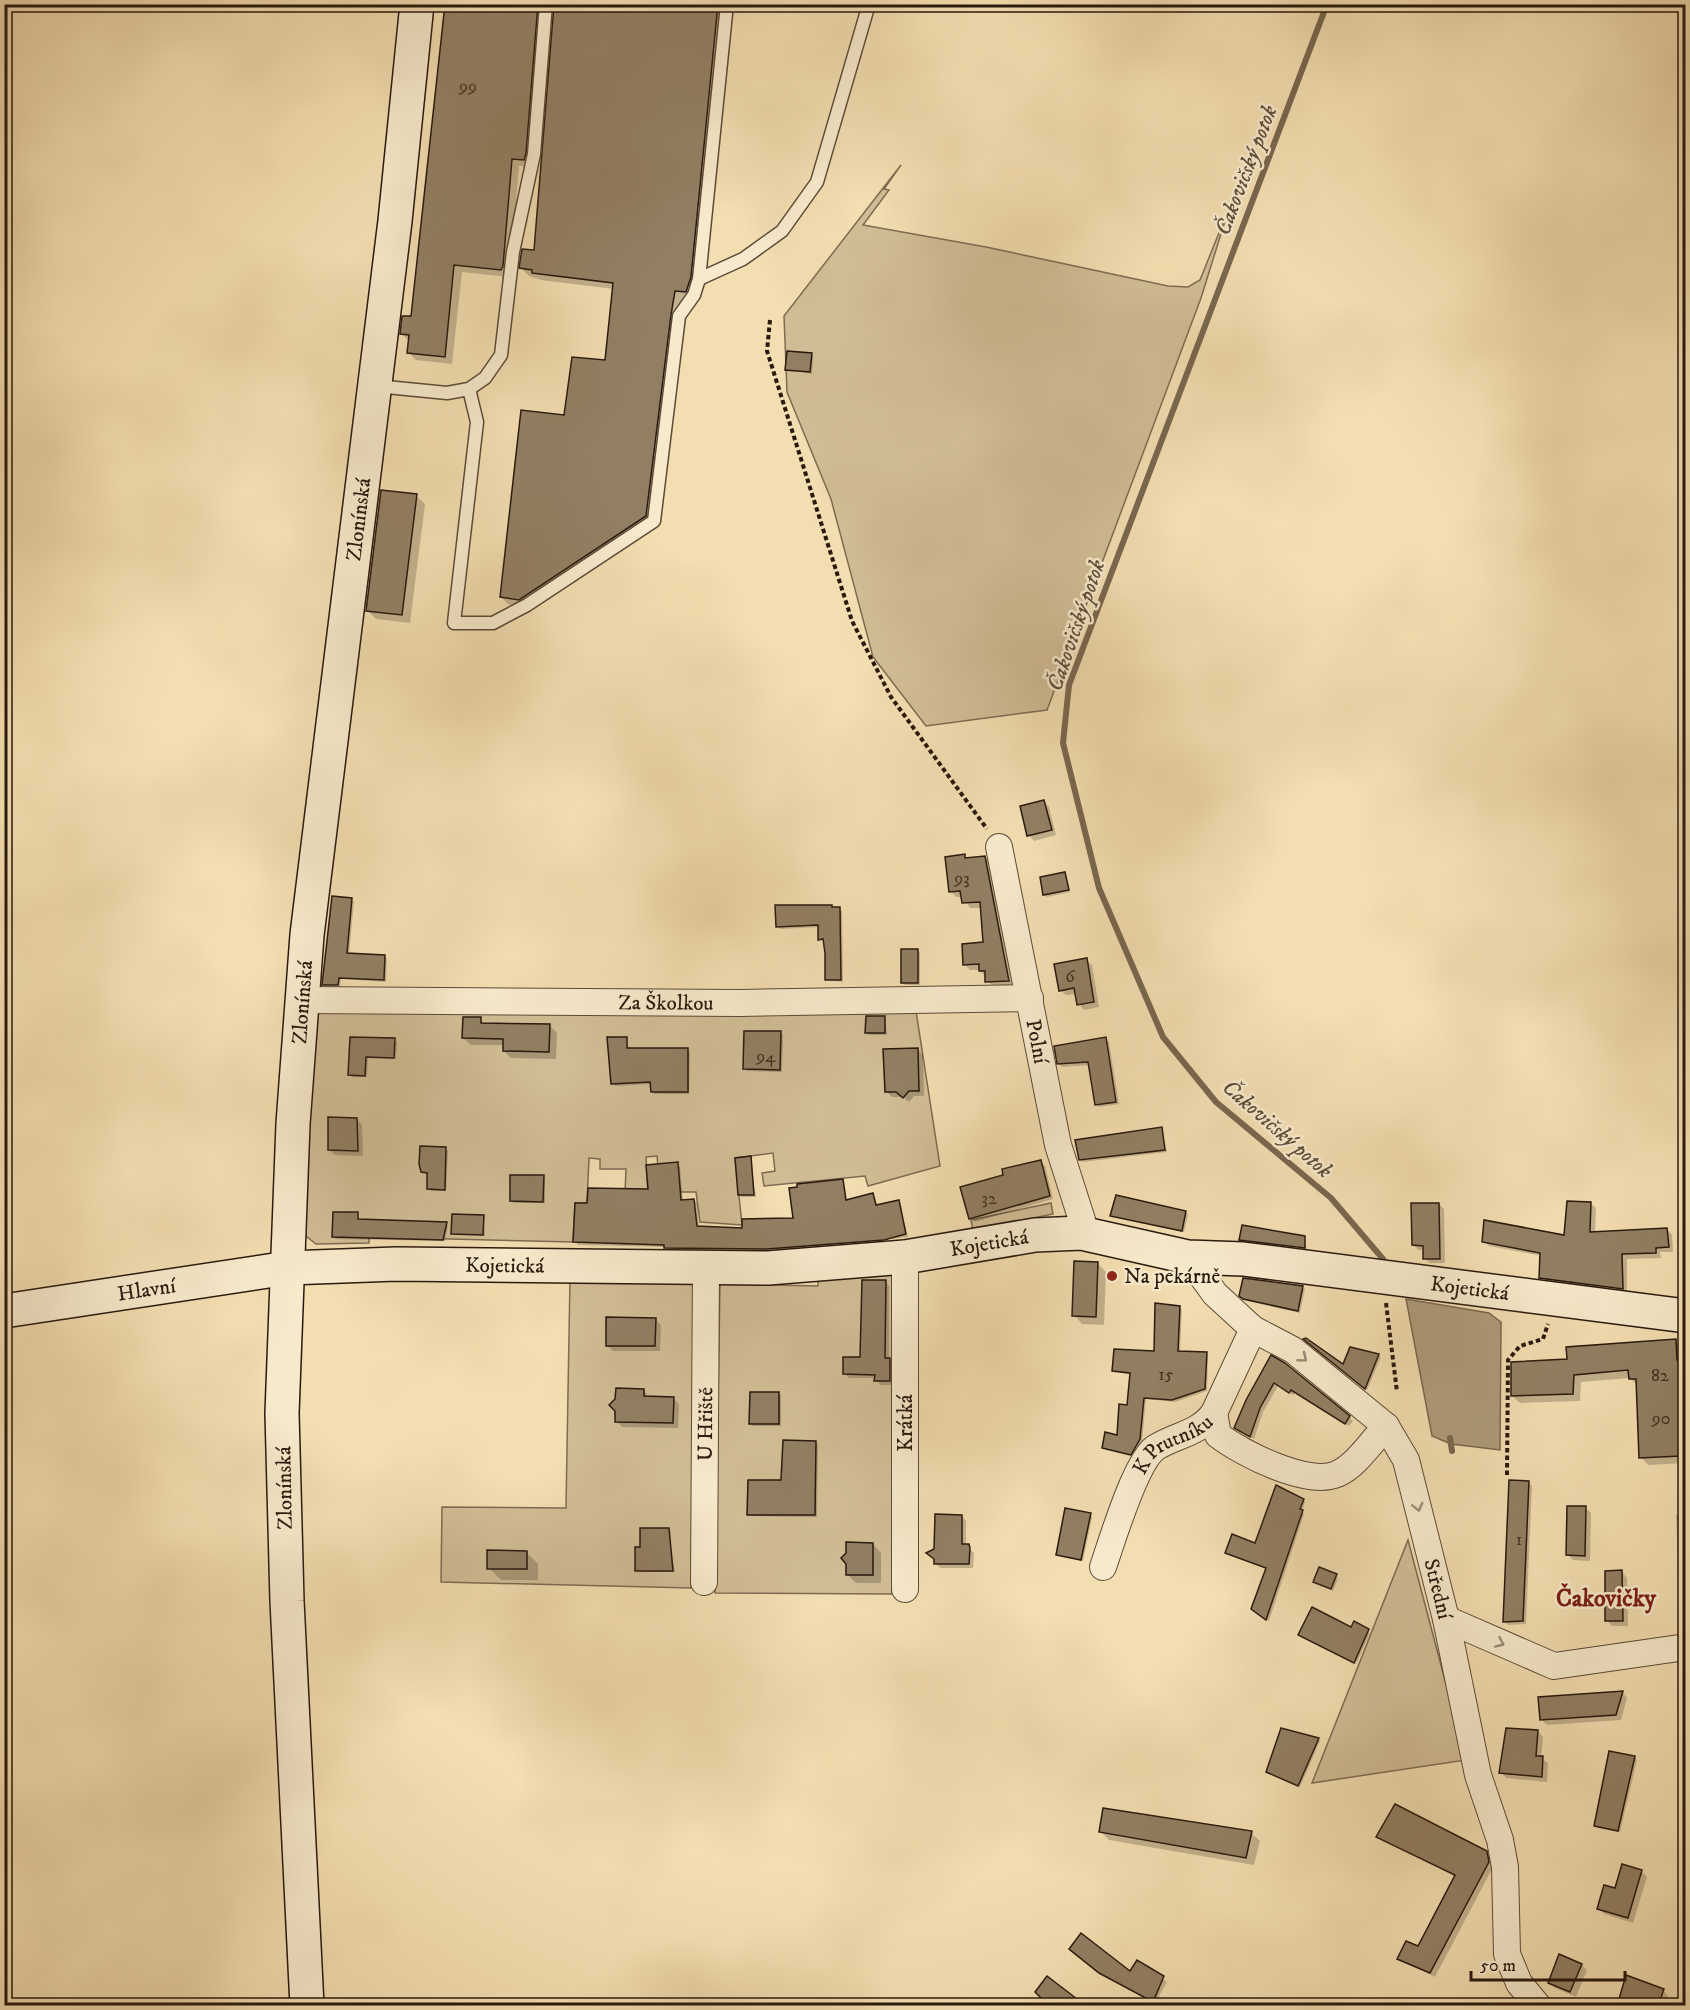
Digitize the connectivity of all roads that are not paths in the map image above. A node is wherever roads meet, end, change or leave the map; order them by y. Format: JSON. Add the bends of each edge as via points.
{"nodes":[{"id":1,"x":417,"y":4,"type":"edge"},
{"id":2,"x":546,"y":4,"type":"edge"},
{"id":3,"x":726,"y":4,"type":"edge"},
{"id":4,"x":869,"y":4,"type":"edge"},
{"id":5,"x":699,"y":279,"type":"junction"},
{"id":6,"x":375,"y":386,"type":"junction"},
{"id":7,"x":469,"y":389,"type":"junction"},
{"id":8,"x":999,"y":847,"type":"road end"},
{"id":9,"x":1030,"y":998,"type":"junction"},
{"id":10,"x":303,"y":999,"type":"junction"},
{"id":11,"x":1082,"y":1233,"type":"junction"},
{"id":12,"x":905,"y":1257,"type":"junction"},
{"id":13,"x":1188,"y":1257,"type":"junction"},
{"id":14,"x":288,"y":1268,"type":"junction"},
{"id":15,"x":706,"y":1268,"type":"junction"},
{"id":16,"x":4,"y":1311,"type":"edge"},
{"id":17,"x":1684,"y":1319,"type":"edge"},
{"id":18,"x":1253,"y":1329,"type":"junction"},
{"id":19,"x":1214,"y":1413,"type":"junction"},
{"id":20,"x":1386,"y":1426,"type":"junction"},
{"id":21,"x":1103,"y":1567,"type":"dead end"},
{"id":22,"x":704,"y":1582,"type":"dead end"},
{"id":23,"x":905,"y":1589,"type":"dead end"},
{"id":24,"x":1446,"y":1619,"type":"junction"},
{"id":25,"x":1686,"y":1647,"type":"edge"},
{"id":26,"x":307,"y":2006,"type":"edge"},
{"id":27,"x":1538,"y":2006,"type":"edge"}],
"edges":[{"from":1,"to":6,"type":"street","name":"Zlonínská"},
{"from":2,"to":7,"type":"lane","via":[[534,154],[513,252],[501,355],[485,378]]},
{"from":3,"to":5,"type":"lane"},
{"from":4,"to":5,"type":"lane","via":[[817,182],[782,231],[743,259]]},
{"from":5,"to":7,"type":"lane","via":[[694,295],[679,316],[654,521],[493,623],[454,623],[477,422]]},
{"from":6,"to":7,"type":"lane","via":[[447,393]]},
{"from":6,"to":10,"type":"street","name":"Zlonínská","via":[[308,924]]},
{"from":8,"to":9,"type":"street","name":"Polní"},
{"from":9,"to":10,"type":"street","name":"Za Školkou","via":[[740,1003]]},
{"from":9,"to":11,"type":"street","name":"Polní","via":[[1058,1145],[1082,1220]]},
{"from":10,"to":14,"type":"street","name":"Zlonínská","via":[[293,1124]]},
{"from":11,"to":12,"type":"street","name":"Kojetická","via":[[1035,1235]]},
{"from":11,"to":13,"type":"street","name":"Kojetická"},
{"from":12,"to":15,"type":"street","name":"Kojetická","via":[[768,1268]]},
{"from":12,"to":23,"type":"street","name":"Krátká"},
{"from":13,"to":17,"type":"street","name":"Kojetická","via":[[1243,1259]]},
{"from":13,"to":18,"type":"street","name":"Střední","via":[[1215,1294]]},
{"from":14,"to":15,"type":"street","name":"Kojetická","via":[[396,1264]]},
{"from":14,"to":16,"type":"street","name":"Hlavní"},
{"from":14,"to":26,"type":"street","name":"Zlonínská","via":[[282,1413]]},
{"from":15,"to":22,"type":"street","name":"U Hřiště"},
{"from":18,"to":19,"type":"street","name":"K Prutníku"},
{"from":18,"to":20,"type":"street","name":"Střední","one_way":true,"via":[[1293,1350]]},
{"from":19,"to":20,"type":"street","via":[[1218,1435],[1229,1444],[1302,1476],[1323,1479],[1339,1473]]},
{"from":19,"to":21,"type":"street","name":"K Prutníku","via":[[1206,1424],[1154,1449],[1132,1485]]},
{"from":20,"to":24,"type":"street","name":"Střední","one_way":true,"via":[[1406,1460]]},
{"from":24,"to":25,"type":"street","one_way":true,"via":[[1554,1666]]},
{"from":24,"to":27,"type":"street","name":"Střední","via":[[1478,1775],[1505,1867],[1507,1954],[1520,1983]]}]}
